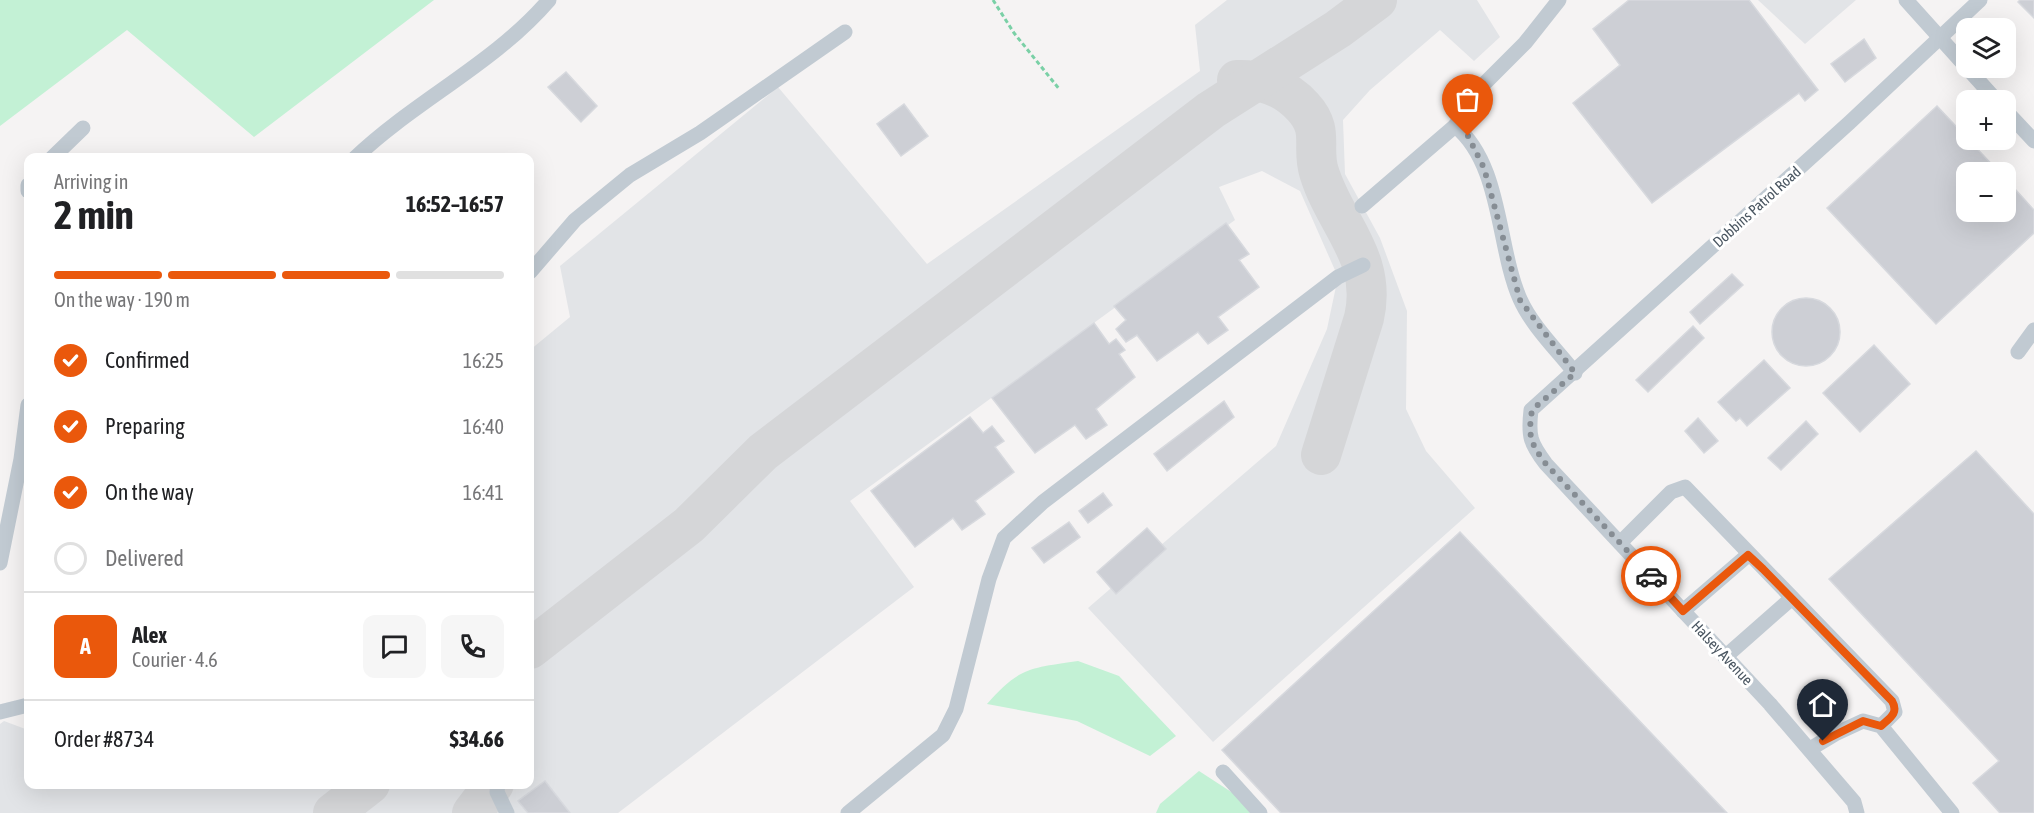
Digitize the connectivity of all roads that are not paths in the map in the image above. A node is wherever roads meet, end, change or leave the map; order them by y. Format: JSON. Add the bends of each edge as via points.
{"nodes":[{"id":1,"x":549,"y":0,"type":"edge"},
{"id":2,"x":1559,"y":0,"type":"edge"},
{"id":3,"x":1906,"y":0,"type":"edge"},
{"id":4,"x":1980,"y":0,"type":"edge"},
{"id":5,"x":845,"y":32,"type":"dead end"},
{"id":6,"x":1938,"y":39,"type":"junction"},
{"id":7,"x":1986,"y":90,"type":"edge"},
{"id":8,"x":2016,"y":122,"type":"edge"},
{"id":9,"x":1455,"y":126,"type":"junction"},
{"id":10,"x":83,"y":128,"type":"dead end"},
{"id":11,"x":2034,"y":141,"type":"edge"},
{"id":12,"x":57,"y":153,"type":"edge"},
{"id":13,"x":361,"y":153,"type":"edge"},
{"id":14,"x":1362,"y":206,"type":"dead end"},
{"id":15,"x":1363,"y":265,"type":"dead end"},
{"id":16,"x":534,"y":267,"type":"edge"},
{"id":17,"x":2034,"y":330,"type":"edge"},
{"id":18,"x":2018,"y":352,"type":"dead end"},
{"id":19,"x":1575,"y":373,"type":"junction"},
{"id":20,"x":1532,"y":410,"type":"joint"},
{"id":21,"x":24,"y":436,"type":"edge"},
{"id":22,"x":1620,"y":543,"type":"junction"},
{"id":23,"x":1748,"y":555,"type":"junction"},
{"id":24,"x":0,"y":562,"type":"edge"},
{"id":25,"x":1792,"y":598,"type":"junction"},
{"id":26,"x":1683,"y":611,"type":"junction"},
{"id":27,"x":1725,"y":657,"type":"junction"},
{"id":28,"x":24,"y":706,"type":"edge"},
{"id":29,"x":0,"y":712,"type":"edge"},
{"id":30,"x":1881,"y":726,"type":"junction"},
{"id":31,"x":1810,"y":749,"type":"junction"},
{"id":32,"x":1222,"y":772,"type":"dead end"},
{"id":33,"x":497,"y":789,"type":"edge"},
{"id":34,"x":1853,"y":809,"type":"edge"},
{"id":35,"x":507,"y":813,"type":"edge"},
{"id":36,"x":848,"y":813,"type":"edge"},
{"id":37,"x":1260,"y":813,"type":"edge"},
{"id":38,"x":1952,"y":813,"type":"edge"}],
"edges":[{"from":1,"to":13,"type":"street","via":[[490,56],[383,131]]},
{"from":2,"to":9,"type":"street","via":[[1525,43],[1482,86]]},
{"from":3,"to":6,"type":"street"},
{"from":4,"to":6,"type":"street","name":"Dobbins Patrol Road"},
{"from":5,"to":16,"type":"street","via":[[700,133],[630,175],[575,219]]},
{"from":6,"to":7,"type":"street"},
{"from":6,"to":19,"type":"street","name":"Dobbins Patrol Road"},
{"from":8,"to":11,"type":"street"},
{"from":9,"to":14,"type":"street"},
{"from":9,"to":19,"type":"street","via":[[1468,136],[1484,168],[1520,300]]},
{"from":10,"to":12,"type":"street"},
{"from":15,"to":36,"type":"street","via":[[1338,277],[1185,392],[1043,502],[1004,538],[989,579],[956,709],[942,735]]},
{"from":17,"to":18,"type":"street"},
{"from":19,"to":20,"type":"street","name":"Dobbins Patrol Road"},
{"from":20,"to":22,"type":"street","name":"Halsey Avenue","via":[[1528,433],[1533,447]]},
{"from":21,"to":24,"type":"street"},
{"from":22,"to":23,"type":"street","via":[[1671,492],[1685,487]]},
{"from":22,"to":26,"type":"street","name":"Halsey Avenue"},
{"from":23,"to":25,"type":"street"},
{"from":23,"to":26,"type":"street"},
{"from":25,"to":27,"type":"street"},
{"from":25,"to":30,"type":"street","via":[[1892,701],[1895,712]]},
{"from":26,"to":27,"type":"street","name":"Halsey Avenue"},
{"from":27,"to":31,"type":"street","name":"Halsey Avenue"},
{"from":28,"to":29,"type":"street"},
{"from":30,"to":31,"type":"street","via":[[1863,721]]},
{"from":30,"to":38,"type":"street"},
{"from":31,"to":34,"type":"street","name":"Halsey Avenue"},
{"from":32,"to":37,"type":"street"},
{"from":33,"to":35,"type":"street"}]}
